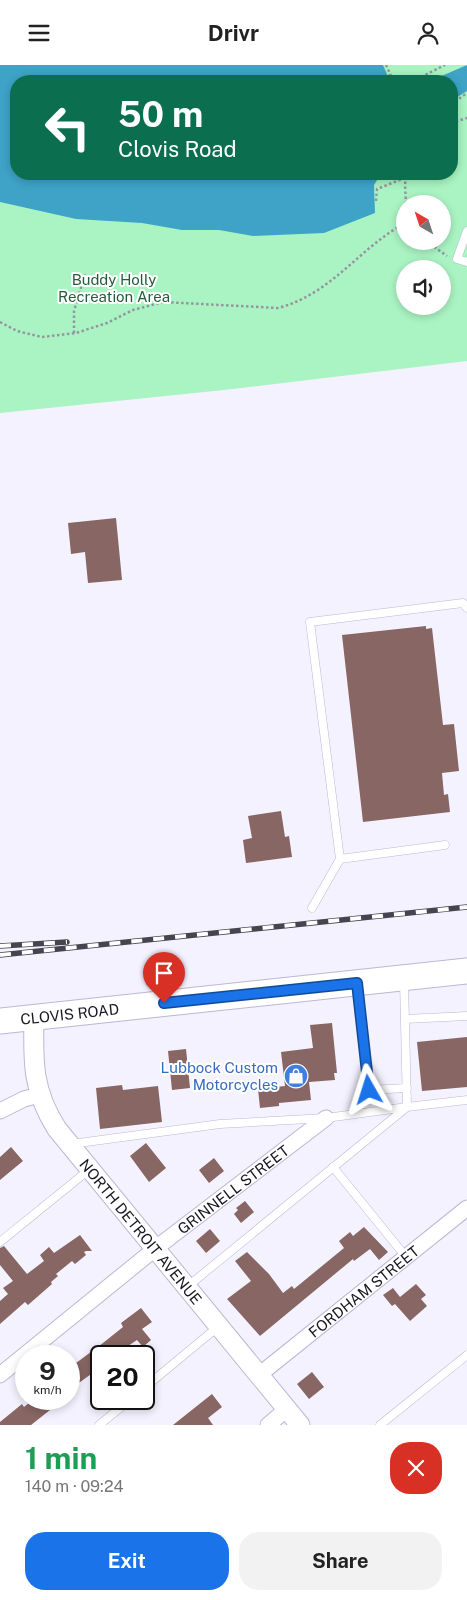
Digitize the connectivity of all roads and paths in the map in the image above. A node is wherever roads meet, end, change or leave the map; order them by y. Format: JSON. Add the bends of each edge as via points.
{"nodes":[{"id":1,"x":386,"y":65,"type":"edge"},
{"id":2,"x":445,"y":65,"type":"edge"},
{"id":3,"x":390,"y":75,"type":"edge"},
{"id":4,"x":425,"y":75,"type":"edge"},
{"id":5,"x":396,"y":180,"type":"edge"},
{"id":6,"x":407,"y":180,"type":"edge"},
{"id":7,"x":406,"y":195,"type":"edge"},
{"id":8,"x":376,"y":201,"type":"dead end"},
{"id":9,"x":396,"y":230,"type":"edge"},
{"id":10,"x":467,"y":231,"type":"edge"},
{"id":11,"x":439,"y":250,"type":"edge"},
{"id":12,"x":457,"y":259,"type":"junction"},
{"id":13,"x":467,"y":262,"type":"edge"},
{"id":14,"x":85,"y":274,"type":"dead end"},
{"id":15,"x":0,"y":321,"type":"edge"},
{"id":16,"x":74,"y":333,"type":"junction"},
{"id":17,"x":467,"y":608,"type":"edge"},
{"id":18,"x":445,"y":845,"type":"dead end"},
{"id":19,"x":340,"y":859,"type":"junction"},
{"id":20,"x":312,"y":908,"type":"dead end"},
{"id":21,"x":467,"y":971,"type":"edge"},
{"id":22,"x":404,"y":978,"type":"junction"},
{"id":23,"x":357,"y":983,"type":"junction"},
{"id":24,"x":467,"y":1016,"type":"edge"},
{"id":25,"x":34,"y":1017,"type":"junction"},
{"id":26,"x":405,"y":1019,"type":"junction"},
{"id":27,"x":0,"y":1021,"type":"edge"},
{"id":28,"x":407,"y":1088,"type":"junction"},
{"id":29,"x":39,"y":1095,"type":"junction"},
{"id":30,"x":467,"y":1099,"type":"edge"},
{"id":31,"x":407,"y":1107,"type":"junction"},
{"id":32,"x":0,"y":1111,"type":"edge"},
{"id":33,"x":326,"y":1117,"type":"junction"},
{"id":34,"x":69,"y":1144,"type":"junction"},
{"id":35,"x":334,"y":1167,"type":"junction"},
{"id":36,"x":90,"y":1169,"type":"junction"},
{"id":37,"x":467,"y":1208,"type":"edge"},
{"id":38,"x":0,"y":1242,"type":"edge"},
{"id":39,"x":156,"y":1248,"type":"junction"},
{"id":40,"x":406,"y":1257,"type":"junction"},
{"id":41,"x":187,"y":1287,"type":"junction"},
{"id":42,"x":219,"y":1326,"type":"junction"},
{"id":43,"x":467,"y":1355,"type":"edge"},
{"id":44,"x":0,"y":1375,"type":"edge"},
{"id":45,"x":259,"y":1375,"type":"junction"},
{"id":46,"x":155,"y":1379,"type":"edge"},
{"id":47,"x":287,"y":1409,"type":"junction"},
{"id":48,"x":117,"y":1410,"type":"edge"},
{"id":49,"x":99,"y":1425,"type":"edge"},
{"id":50,"x":268,"y":1425,"type":"edge"},
{"id":51,"x":300,"y":1425,"type":"edge"},
{"id":52,"x":380,"y":1425,"type":"edge"}],
"edges":[{"from":1,"to":3,"type":"path"},
{"from":2,"to":4,"type":"path"},
{"from":5,"to":8,"type":"path","via":[[377,189]]},
{"from":6,"to":7,"type":"path"},
{"from":9,"to":16,"type":"path","via":[[329,283],[294,303],[258,308],[162,302]]},
{"from":10,"to":12,"type":"lane"},
{"from":11,"to":12,"type":"path"},
{"from":12,"to":13,"type":"lane"},
{"from":14,"to":16,"type":"path","via":[[74,311]]},
{"from":15,"to":16,"type":"path","via":[[17,331],[42,337]]},
{"from":17,"to":19,"type":"lane","via":[[462,603],[310,623]]},
{"from":18,"to":19,"type":"lane"},
{"from":19,"to":20,"type":"lane"},
{"from":21,"to":22,"type":"highway","name":"CLOVIS ROAD"},
{"from":22,"to":23,"type":"highway","name":"CLOVIS ROAD"},
{"from":22,"to":26,"type":"lane"},
{"from":23,"to":25,"type":"highway","name":"CLOVIS ROAD"},
{"from":23,"to":28,"type":"lane","via":[[369,1090]]},
{"from":24,"to":26,"type":"lane"},
{"from":25,"to":27,"type":"highway","name":"CLOVIS ROAD"},
{"from":25,"to":29,"type":"street","name":"NORTH DETROIT AVENUE","via":[[34,1075]]},
{"from":26,"to":28,"type":"lane"},
{"from":28,"to":31,"type":"lane"},
{"from":29,"to":32,"type":"street"},
{"from":29,"to":34,"type":"street","name":"NORTH DETROIT AVENUE","via":[[48,1115]]},
{"from":30,"to":31,"type":"lane"},
{"from":31,"to":33,"type":"lane"},
{"from":31,"to":35,"type":"lane"},
{"from":33,"to":34,"type":"lane","via":[[220,1124]]},
{"from":33,"to":39,"type":"street","name":"GRINNELL STREET"},
{"from":34,"to":36,"type":"street","name":"NORTH DETROIT AVENUE"},
{"from":35,"to":40,"type":"lane"},
{"from":35,"to":41,"type":"lane"},
{"from":36,"to":38,"type":"lane"},
{"from":36,"to":39,"type":"street","name":"NORTH DETROIT AVENUE"},
{"from":37,"to":40,"type":"street","name":"FORDHAM STREET"},
{"from":39,"to":41,"type":"street","name":"NORTH DETROIT AVENUE"},
{"from":39,"to":44,"type":"street","name":"GRINNELL STREET"},
{"from":40,"to":45,"type":"street","name":"FORDHAM STREET"},
{"from":41,"to":42,"type":"street","name":"NORTH DETROIT AVENUE"},
{"from":42,"to":45,"type":"street","name":"NORTH DETROIT AVENUE"},
{"from":42,"to":46,"type":"lane"},
{"from":43,"to":52,"type":"lane"},
{"from":45,"to":47,"type":"street","name":"NORTH DETROIT AVENUE"},
{"from":47,"to":50,"type":"street"},
{"from":47,"to":51,"type":"street","name":"NORTH DETROIT AVENUE"},
{"from":48,"to":49,"type":"lane"}]}
